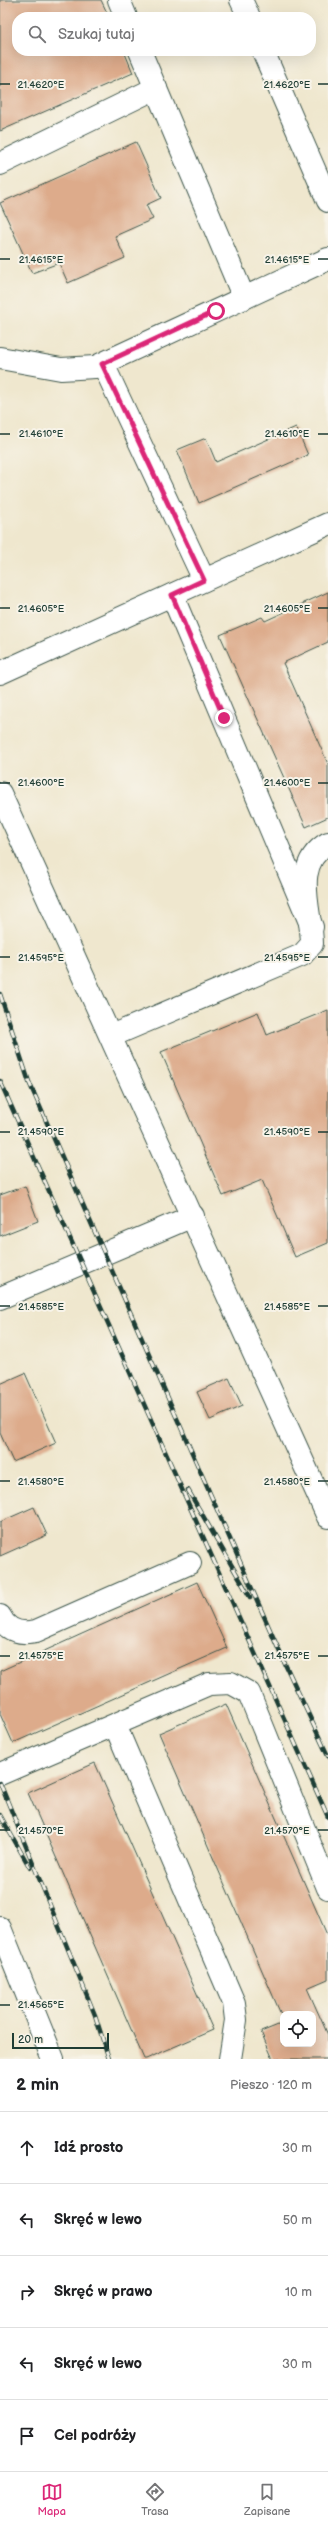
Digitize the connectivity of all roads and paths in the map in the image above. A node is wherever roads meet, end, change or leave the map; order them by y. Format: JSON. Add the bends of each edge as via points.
{"nodes":[{"id":1,"x":119,"y":0,"type":"edge"},
{"id":2,"x":241,"y":0,"type":"edge"},
{"id":3,"x":124,"y":12,"type":"edge"},
{"id":4,"x":246,"y":12,"type":"edge"},
{"id":5,"x":142,"y":56,"type":"edge"},
{"id":6,"x":265,"y":56,"type":"edge"},
{"id":7,"x":156,"y":88,"type":"junction"},
{"id":8,"x":0,"y":164,"type":"edge"},
{"id":9,"x":328,"y":202,"type":"edge"},
{"id":10,"x":328,"y":259,"type":"edge"},
{"id":11,"x":244,"y":298,"type":"junction"},
{"id":12,"x":0,"y":358,"type":"edge"},
{"id":13,"x":102,"y":364,"type":"junction"},
{"id":14,"x":328,"y":524,"type":"edge"},
{"id":15,"x":204,"y":580,"type":"junction"},
{"id":16,"x":172,"y":595,"type":"junction"},
{"id":17,"x":0,"y":673,"type":"edge"},
{"id":18,"x":0,"y":793,"type":"edge"},
{"id":19,"x":328,"y":843,"type":"edge"},
{"id":20,"x":312,"y":927,"type":"junction"},
{"id":21,"x":111,"y":1036,"type":"junction"},
{"id":22,"x":193,"y":1216,"type":"junction"},
{"id":23,"x":0,"y":1298,"type":"edge"},
{"id":24,"x":326,"y":1506,"type":"edge"},
{"id":25,"x":190,"y":1563,"type":"dead end"},
{"id":26,"x":0,"y":1616,"type":"edge"},
{"id":27,"x":115,"y":1725,"type":"junction"},
{"id":28,"x":0,"y":1774,"type":"edge"},
{"id":29,"x":328,"y":1888,"type":"edge"},
{"id":30,"x":0,"y":1928,"type":"edge"},
{"id":31,"x":53,"y":2059,"type":"edge"},
{"id":32,"x":230,"y":2059,"type":"edge"}],
"edges":[{"from":1,"to":3,"type":"lane"},
{"from":2,"to":4,"type":"lane"},
{"from":5,"to":7,"type":"lane"},
{"from":6,"to":9,"type":"lane"},
{"from":7,"to":8,"type":"lane"},
{"from":7,"to":11,"type":"lane"},
{"from":10,"to":11,"type":"lane"},
{"from":11,"to":13,"type":"lane"},
{"from":12,"to":13,"type":"lane","via":[[61,369],[79,370]]},
{"from":13,"to":15,"type":"lane"},
{"from":14,"to":15,"type":"lane"},
{"from":15,"to":16,"type":"lane"},
{"from":16,"to":17,"type":"lane"},
{"from":16,"to":20,"type":"lane"},
{"from":18,"to":21,"type":"lane"},
{"from":19,"to":20,"type":"lane","via":[[311,860],[304,881]]},
{"from":20,"to":21,"type":"lane","via":[[312,944],[302,955]]},
{"from":21,"to":22,"type":"lane"},
{"from":22,"to":23,"type":"lane"},
{"from":22,"to":24,"type":"lane"},
{"from":25,"to":26,"type":"lane","via":[[36,1631],[26,1633],[8,1628]]},
{"from":27,"to":28,"type":"lane"},
{"from":27,"to":29,"type":"lane","via":[[209,1684],[231,1683],[249,1693]]},
{"from":27,"to":32,"type":"lane","via":[[234,2003],[236,2020]]},
{"from":30,"to":31,"type":"lane"}]}
